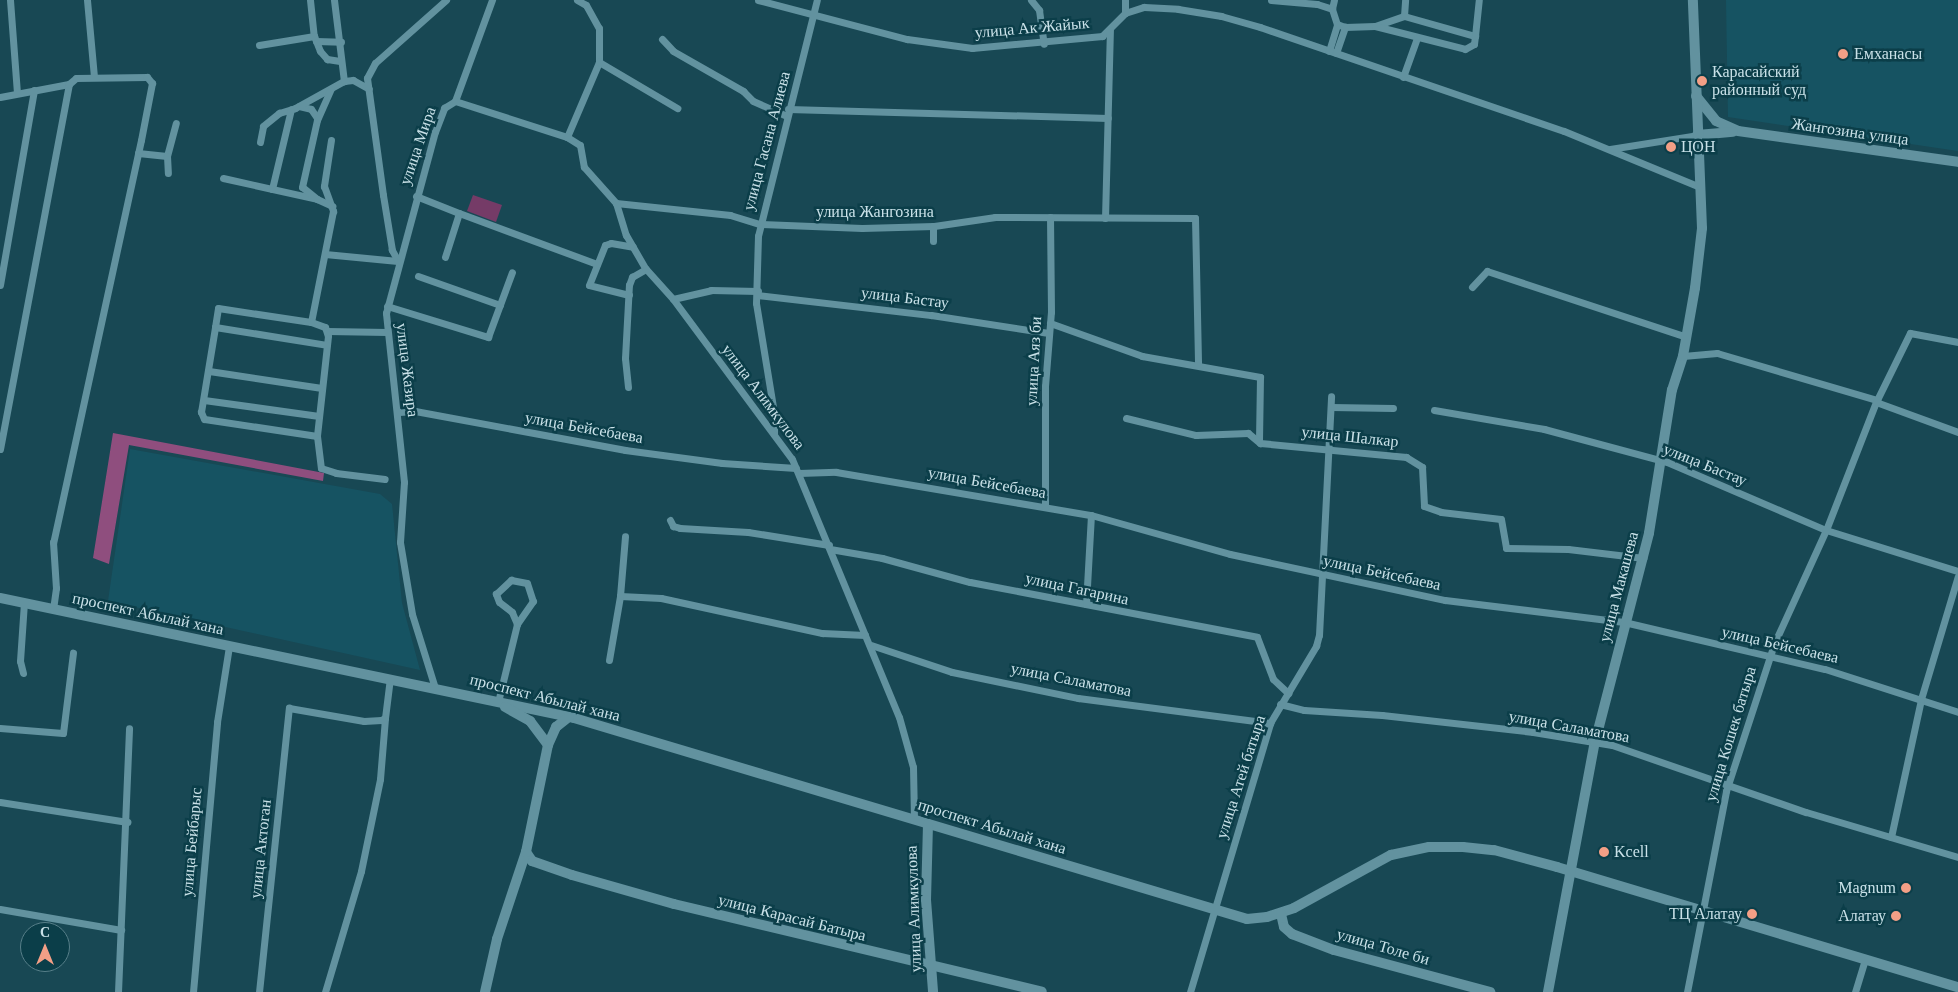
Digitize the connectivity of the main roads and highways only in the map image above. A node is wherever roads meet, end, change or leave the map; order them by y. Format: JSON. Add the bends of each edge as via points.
{"nodes":[{"id":1,"x":1693,"y":0,"type":"edge"},
{"id":2,"x":1696,"y":96,"type":"junction"},
{"id":3,"x":1738,"y":131,"type":"junction"},
{"id":4,"x":1697,"y":135,"type":"junction"},
{"id":5,"x":1958,"y":162,"type":"edge"},
{"id":6,"x":0,"y":598,"type":"edge"},
{"id":7,"x":496,"y":702,"type":"junction"},
{"id":8,"x":569,"y":716,"type":"junction"},
{"id":9,"x":548,"y":745,"type":"junction"},
{"id":10,"x":928,"y":824,"type":"junction"},
{"id":11,"x":526,"y":852,"type":"junction"},
{"id":12,"x":538,"y":863,"type":"junction"},
{"id":13,"x":520,"y":868,"type":"junction"},
{"id":14,"x":1569,"y":872,"type":"junction"},
{"id":15,"x":1281,"y":914,"type":"junction"},
{"id":16,"x":931,"y":964,"type":"junction"},
{"id":17,"x":1958,"y":987,"type":"edge"},
{"id":18,"x":486,"y":992,"type":"edge"},
{"id":19,"x":934,"y":992,"type":"edge"},
{"id":20,"x":1042,"y":992,"type":"edge"},
{"id":21,"x":1490,"y":992,"type":"edge"},
{"id":22,"x":1548,"y":992,"type":"edge"}],
"edges":[{"from":1,"to":2,"type":"main road","name":"улица Макашева"},
{"from":2,"to":3,"type":"main road","via":[[1716,121]]},
{"from":2,"to":4,"type":"main road","name":"улица Макашева"},
{"from":3,"to":4,"type":"main road"},
{"from":3,"to":5,"type":"main road","name":"Жангозина улица"},
{"from":4,"to":14,"type":"main road","name":"улица Макашева","via":[[1700,248],[1683,356],[1672,390],[1662,461],[1642,558],[1595,742]]},
{"from":6,"to":7,"type":"main road","name":"проспект Абылай хана"},
{"from":7,"to":8,"type":"main road","name":"проспект Абылай хана"},
{"from":7,"to":9,"type":"main road","via":[[530,721]]},
{"from":8,"to":9,"type":"main road","via":[[556,727]]},
{"from":8,"to":10,"type":"main road","name":"проспект Абылай хана"},
{"from":9,"to":11,"type":"main road"},
{"from":10,"to":15,"type":"main road","name":"проспект Абылай хана","via":[[1247,918]]},
{"from":10,"to":16,"type":"main road","name":"улица Алимкулова","via":[[926,900]]},
{"from":11,"to":12,"type":"main road"},
{"from":11,"to":13,"type":"main road"},
{"from":12,"to":13,"type":"main road"},
{"from":12,"to":16,"type":"main road","name":"улица Карасай Батыра","via":[[777,930]]},
{"from":13,"to":18,"type":"main road","via":[[498,938]]},
{"from":14,"to":15,"type":"main road","name":"проспект Абылай хана","via":[[1494,850],[1443,846],[1414,849],[1380,860]]},
{"from":14,"to":17,"type":"main road","name":"проспект Абылай хана"},
{"from":14,"to":22,"type":"main road","name":"улица Макашева"},
{"from":15,"to":21,"type":"main road","name":"улица Толе би","via":[[1284,927],[1292,934],[1334,950]]},
{"from":16,"to":19,"type":"main road","name":"улица Алимкулова"},
{"from":16,"to":20,"type":"main road","name":"улица Карасай Батыра"}]}
